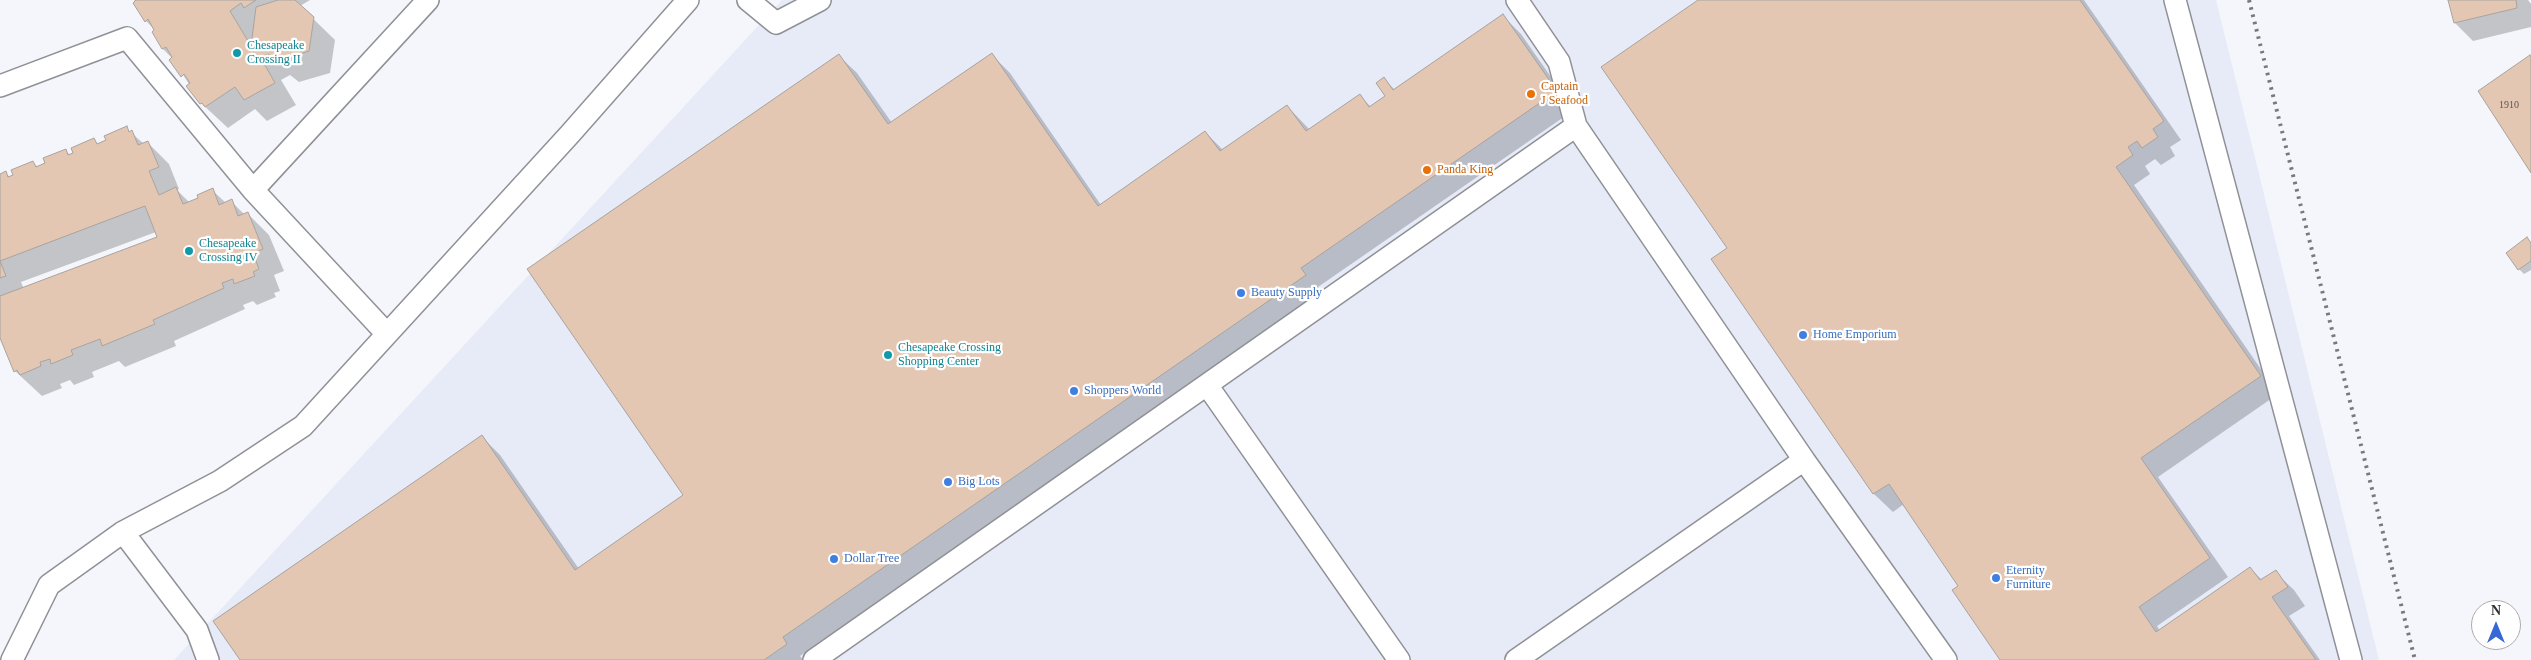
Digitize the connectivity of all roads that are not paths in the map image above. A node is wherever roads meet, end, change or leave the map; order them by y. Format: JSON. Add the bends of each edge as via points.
{"nodes":[{"id":1,"x":428,"y":0,"type":"edge"},
{"id":2,"x":688,"y":0,"type":"edge"},
{"id":3,"x":748,"y":0,"type":"edge"},
{"id":4,"x":820,"y":0,"type":"edge"},
{"id":5,"x":1517,"y":0,"type":"edge"},
{"id":6,"x":2175,"y":0,"type":"edge"},
{"id":7,"x":0,"y":86,"type":"edge"},
{"id":8,"x":1576,"y":126,"type":"junction"},
{"id":9,"x":253,"y":190,"type":"junction"},
{"id":10,"x":386,"y":333,"type":"junction"},
{"id":11,"x":1207,"y":385,"type":"junction"},
{"id":12,"x":1804,"y":460,"type":"junction"},
{"id":13,"x":123,"y":532,"type":"junction"},
{"id":14,"x":12,"y":660,"type":"edge"},
{"id":15,"x":208,"y":660,"type":"edge"},
{"id":16,"x":814,"y":660,"type":"edge"},
{"id":17,"x":1399,"y":660,"type":"edge"},
{"id":18,"x":1516,"y":660,"type":"edge"},
{"id":19,"x":1946,"y":660,"type":"edge"},
{"id":20,"x":2351,"y":660,"type":"edge"}],
"edges":[{"from":1,"to":9,"type":"lane"},
{"from":2,"to":10,"type":"lane","via":[[570,134]]},
{"from":3,"to":4,"type":"lane","via":[[776,23]]},
{"from":5,"to":8,"type":"lane","via":[[1560,62]]},
{"from":6,"to":20,"type":"lane"},
{"from":7,"to":9,"type":"lane","via":[[127,38]]},
{"from":8,"to":11,"type":"lane"},
{"from":8,"to":12,"type":"lane"},
{"from":9,"to":10,"type":"lane"},
{"from":10,"to":13,"type":"lane","via":[[303,426],[220,481]]},
{"from":11,"to":16,"type":"lane"},
{"from":11,"to":17,"type":"lane"},
{"from":12,"to":18,"type":"lane"},
{"from":12,"to":19,"type":"lane"},
{"from":13,"to":14,"type":"lane","via":[[49,585]]},
{"from":13,"to":15,"type":"lane","via":[[197,630]]}]}
